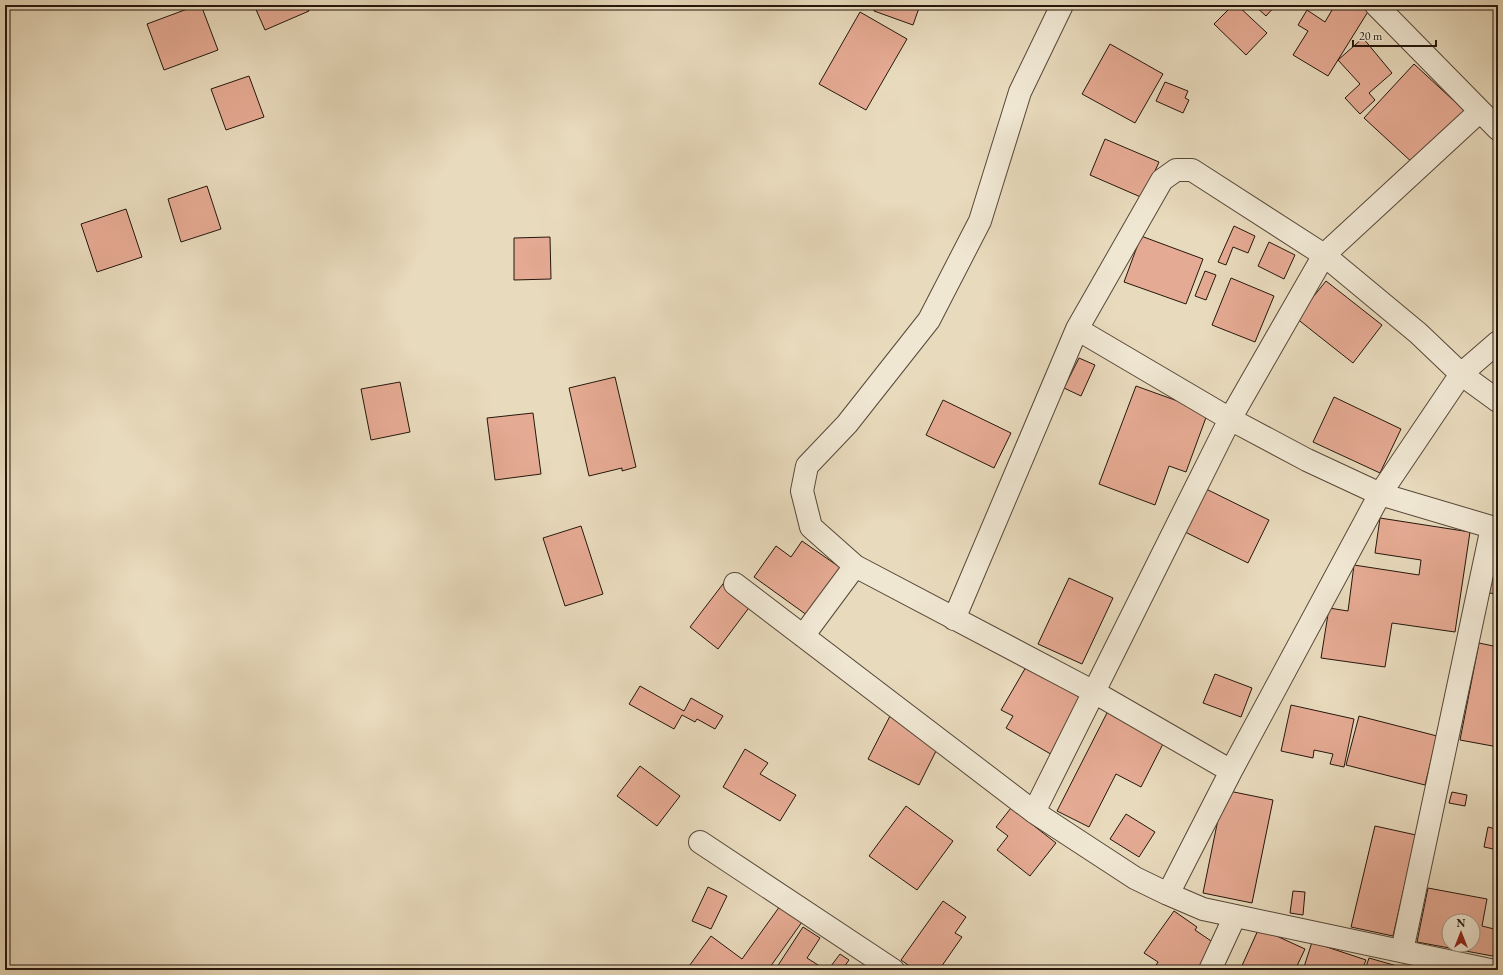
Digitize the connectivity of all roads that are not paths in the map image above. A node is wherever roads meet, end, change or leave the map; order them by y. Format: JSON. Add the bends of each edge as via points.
{"nodes":[{"id":1,"x":1062,"y":5,"type":"edge"},
{"id":2,"x":1376,"y":5,"type":"edge"},
{"id":3,"x":1480,"y":111,"type":"junction"},
{"id":4,"x":1498,"y":129,"type":"edge"},
{"id":5,"x":1324,"y":255,"type":"junction"},
{"id":6,"x":1077,"y":329,"type":"junction"},
{"id":7,"x":1498,"y":342,"type":"edge"},
{"id":8,"x":1461,"y":374,"type":"junction"},
{"id":9,"x":1498,"y":401,"type":"edge"},
{"id":10,"x":1230,"y":419,"type":"junction"},
{"id":11,"x":1380,"y":494,"type":"junction"},
{"id":12,"x":1495,"y":528,"type":"edge"},
{"id":13,"x":855,"y":566,"type":"junction"},
{"id":14,"x":735,"y":584,"type":"dead end"},
{"id":15,"x":954,"y":619,"type":"junction"},
{"id":16,"x":803,"y":636,"type":"junction"},
{"id":17,"x":1094,"y":692,"type":"junction"},
{"id":18,"x":1231,"y":771,"type":"junction"},
{"id":19,"x":1034,"y":812,"type":"junction"},
{"id":20,"x":700,"y":842,"type":"dead end"},
{"id":21,"x":1168,"y":894,"type":"junction"},
{"id":22,"x":1235,"y":916,"type":"junction"},
{"id":23,"x":1402,"y":951,"type":"junction"},
{"id":24,"x":893,"y":970,"type":"edge"},
{"id":25,"x":1210,"y":970,"type":"edge"},
{"id":26,"x":1490,"y":970,"type":"edge"}],
"edges":[{"from":1,"to":13,"type":"street","via":[[1020,92],[980,221],[929,320],[847,424],[807,466],[802,490],[811,527]]},
{"from":2,"to":3,"type":"street"},
{"from":3,"to":4,"type":"street"},
{"from":3,"to":5,"type":"street"},
{"from":5,"to":6,"type":"street","via":[[1192,170],[1176,170],[1162,180]]},
{"from":5,"to":8,"type":"street","via":[[1418,333]]},
{"from":5,"to":10,"type":"street"},
{"from":6,"to":10,"type":"street"},
{"from":6,"to":15,"type":"street"},
{"from":7,"to":8,"type":"street"},
{"from":8,"to":9,"type":"street"},
{"from":8,"to":11,"type":"street"},
{"from":10,"to":11,"type":"street","via":[[1307,460]]},
{"from":10,"to":17,"type":"street"},
{"from":11,"to":12,"type":"street"},
{"from":11,"to":18,"type":"street"},
{"from":12,"to":23,"type":"street"},
{"from":13,"to":15,"type":"street"},
{"from":13,"to":16,"type":"street"},
{"from":14,"to":16,"type":"street"},
{"from":15,"to":17,"type":"street"},
{"from":16,"to":19,"type":"street"},
{"from":17,"to":18,"type":"street"},
{"from":17,"to":19,"type":"street"},
{"from":18,"to":21,"type":"street"},
{"from":19,"to":21,"type":"street","via":[[1135,878]]},
{"from":20,"to":24,"type":"street"},
{"from":21,"to":22,"type":"street","via":[[1203,909]]},
{"from":22,"to":23,"type":"street"},
{"from":22,"to":25,"type":"street"},
{"from":23,"to":26,"type":"street"}]}
